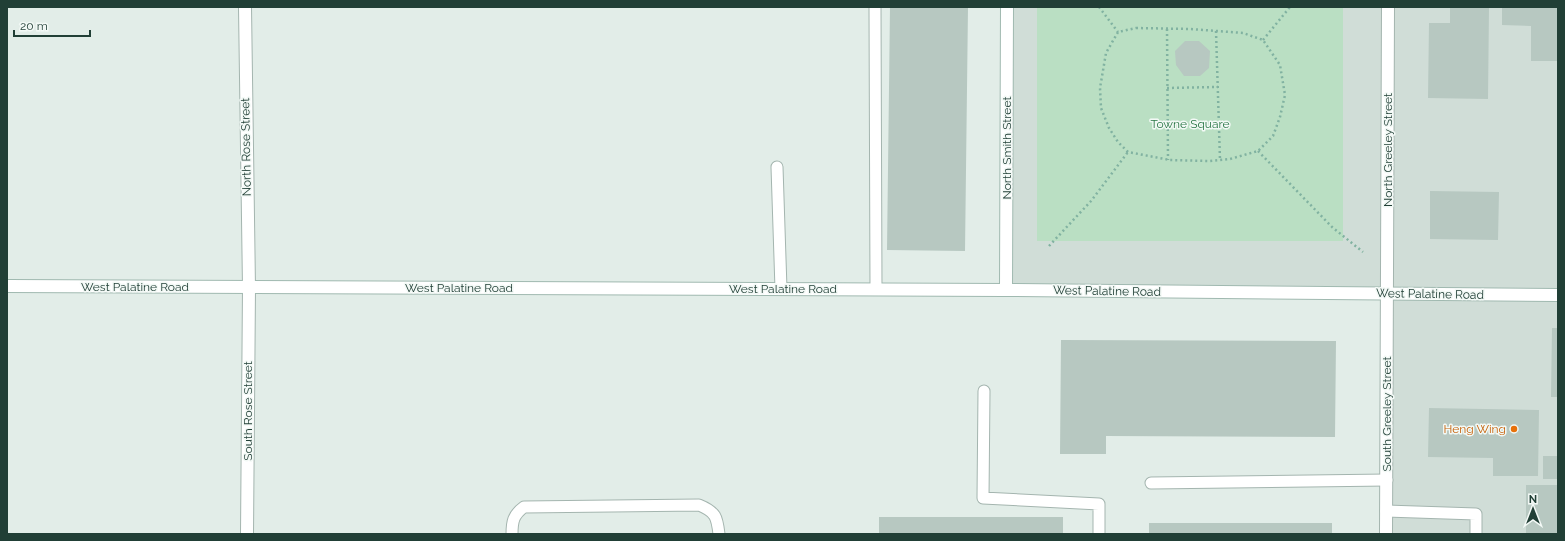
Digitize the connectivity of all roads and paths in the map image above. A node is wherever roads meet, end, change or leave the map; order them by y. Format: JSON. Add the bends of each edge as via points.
{"nodes":[{"id":1,"x":245,"y":7,"type":"edge"},
{"id":2,"x":875,"y":7,"type":"edge"},
{"id":3,"x":1007,"y":7,"type":"edge"},
{"id":4,"x":1099,"y":7,"type":"edge"},
{"id":5,"x":1290,"y":7,"type":"edge"},
{"id":6,"x":1388,"y":7,"type":"edge"},
{"id":7,"x":1167,"y":29,"type":"junction"},
{"id":8,"x":1216,"y":31,"type":"junction"},
{"id":9,"x":1118,"y":32,"type":"junction"},
{"id":10,"x":1263,"y":40,"type":"junction"},
{"id":11,"x":1218,"y":87,"type":"junction"},
{"id":12,"x":1167,"y":88,"type":"junction"},
{"id":13,"x":1258,"y":151,"type":"junction"},
{"id":14,"x":1128,"y":152,"type":"junction"},
{"id":15,"x":1168,"y":160,"type":"junction"},
{"id":16,"x":1220,"y":160,"type":"junction"},
{"id":17,"x":777,"y":167,"type":"dead end"},
{"id":18,"x":1049,"y":246,"type":"dead end"},
{"id":19,"x":1363,"y":252,"type":"dead end"},
{"id":20,"x":7,"y":286,"type":"edge"},
{"id":21,"x":248,"y":288,"type":"junction"},
{"id":22,"x":781,"y":289,"type":"junction"},
{"id":23,"x":876,"y":289,"type":"junction"},
{"id":24,"x":1006,"y":290,"type":"junction"},
{"id":25,"x":1388,"y":294,"type":"junction"},
{"id":26,"x":1558,"y":295,"type":"edge"},
{"id":27,"x":984,"y":391,"type":"dead end"},
{"id":28,"x":1387,"y":480,"type":"junction"},
{"id":29,"x":1152,"y":483,"type":"dead end"},
{"id":30,"x":1386,"y":511,"type":"junction"},
{"id":31,"x":248,"y":534,"type":"edge"},
{"id":32,"x":512,"y":534,"type":"edge"},
{"id":33,"x":719,"y":534,"type":"edge"},
{"id":34,"x":1099,"y":534,"type":"edge"},
{"id":35,"x":1386,"y":534,"type":"edge"},
{"id":36,"x":1476,"y":534,"type":"edge"}],
"edges":[{"from":1,"to":21,"type":"main road","name":"North Rose Street"},
{"from":2,"to":23,"type":"lane"},
{"from":3,"to":24,"type":"main road","name":"North Smith Street"},
{"from":4,"to":9,"type":"path"},
{"from":5,"to":10,"type":"path"},
{"from":6,"to":25,"type":"main road","name":"North Greeley Street"},
{"from":7,"to":8,"type":"path"},
{"from":7,"to":9,"type":"path","via":[[1136,28]]},
{"from":7,"to":12,"type":"path"},
{"from":8,"to":10,"type":"path","via":[[1243,33]]},
{"from":8,"to":11,"type":"path"},
{"from":9,"to":14,"type":"path","via":[[1106,53],[1100,88],[1101,108],[1109,128]]},
{"from":10,"to":13,"type":"path","via":[[1280,65],[1285,95],[1273,136]]},
{"from":11,"to":12,"type":"path"},
{"from":11,"to":16,"type":"path"},
{"from":12,"to":15,"type":"path"},
{"from":13,"to":16,"type":"path"},
{"from":13,"to":19,"type":"path","via":[[1332,227]]},
{"from":14,"to":15,"type":"path"},
{"from":14,"to":18,"type":"path","via":[[1091,201]]},
{"from":15,"to":16,"type":"path"},
{"from":17,"to":22,"type":"lane"},
{"from":20,"to":21,"type":"main road","name":"West Palatine Road"},
{"from":21,"to":22,"type":"main road","name":"West Palatine Road"},
{"from":21,"to":31,"type":"main road","name":"South Rose Street"},
{"from":22,"to":23,"type":"main road","name":"West Palatine Road"},
{"from":23,"to":24,"type":"main road","name":"West Palatine Road"},
{"from":24,"to":25,"type":"main road","name":"West Palatine Road"},
{"from":25,"to":26,"type":"main road","name":"West Palatine Road"},
{"from":25,"to":28,"type":"main road","name":"South Greeley Street"},
{"from":27,"to":34,"type":"lane","via":[[983,498],[1099,504]]},
{"from":28,"to":29,"type":"lane"},
{"from":28,"to":30,"type":"main road","name":"South Greeley Street"},
{"from":30,"to":35,"type":"main road","name":"South Greeley Street"},
{"from":30,"to":36,"type":"lane","via":[[1476,514]]},
{"from":32,"to":33,"type":"lane","via":[[512,522],[517,512],[524,507],[699,505],[711,510],[717,518]]}]}
